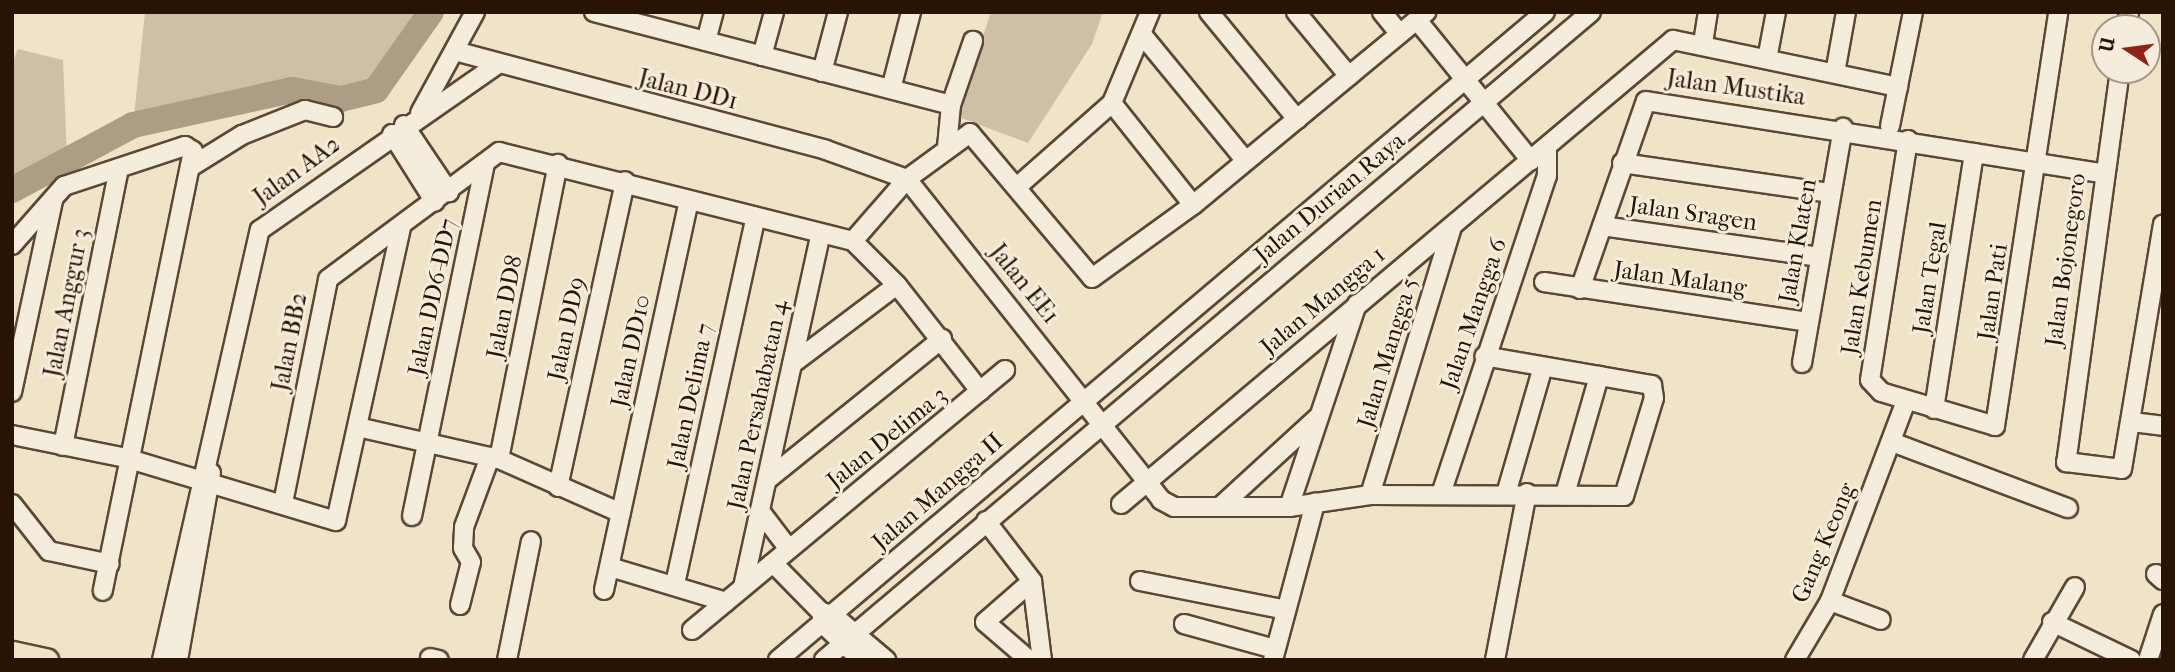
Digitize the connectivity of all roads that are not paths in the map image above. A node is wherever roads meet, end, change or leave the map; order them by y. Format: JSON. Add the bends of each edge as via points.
{"nodes":[{"id":1,"x":475,"y":12,"type":"edge"},
{"id":2,"x":594,"y":12,"type":"edge"},
{"id":3,"x":714,"y":12,"type":"edge"},
{"id":4,"x":774,"y":12,"type":"edge"},
{"id":5,"x":838,"y":12,"type":"edge"},
{"id":6,"x":911,"y":12,"type":"edge"},
{"id":7,"x":1150,"y":12,"type":"edge"},
{"id":8,"x":1209,"y":12,"type":"edge"},
{"id":9,"x":1296,"y":12,"type":"edge"},
{"id":10,"x":1382,"y":12,"type":"edge"},
{"id":11,"x":1545,"y":12,"type":"edge"},
{"id":12,"x":1591,"y":12,"type":"edge"},
{"id":13,"x":1708,"y":12,"type":"edge"},
{"id":14,"x":1776,"y":12,"type":"edge"},
{"id":15,"x":1846,"y":12,"type":"edge"},
{"id":16,"x":1913,"y":12,"type":"edge"},
{"id":17,"x":2058,"y":12,"type":"edge"},
{"id":18,"x":1421,"y":16,"type":"edge"},
{"id":19,"x":650,"y":19,"type":"edge"},
{"id":20,"x":1400,"y":34,"type":"junction"},
{"id":21,"x":1144,"y":37,"type":"junction"},
{"id":22,"x":706,"y":41,"type":"junction"},
{"id":23,"x":974,"y":41,"type":"dead end"},
{"id":24,"x":1703,"y":43,"type":"junction"},
{"id":25,"x":456,"y":51,"type":"junction"},
{"id":26,"x":762,"y":56,"type":"junction"},
{"id":27,"x":1767,"y":59,"type":"junction"},
{"id":28,"x":495,"y":66,"type":"junction"},
{"id":29,"x":822,"y":72,"type":"junction"},
{"id":30,"x":1835,"y":73,"type":"junction"},
{"id":31,"x":1349,"y":76,"type":"junction"},
{"id":32,"x":1468,"y":79,"type":"junction"},
{"id":33,"x":2118,"y":84,"type":"edge"},
{"id":34,"x":1898,"y":87,"type":"junction"},
{"id":35,"x":891,"y":89,"type":"junction"},
{"id":36,"x":1485,"y":101,"type":"junction"},
{"id":37,"x":1112,"y":103,"type":"junction"},
{"id":38,"x":951,"y":105,"type":"junction"},
{"id":39,"x":333,"y":117,"type":"dead end"},
{"id":40,"x":1297,"y":119,"type":"junction"},
{"id":41,"x":405,"y":125,"type":"junction"},
{"id":42,"x":1890,"y":126,"type":"dead end"},
{"id":43,"x":1843,"y":128,"type":"junction"},
{"id":44,"x":1908,"y":140,"type":"junction"},
{"id":45,"x":947,"y":147,"type":"junction"},
{"id":46,"x":1547,"y":148,"type":"junction"},
{"id":47,"x":1973,"y":153,"type":"junction"},
{"id":48,"x":1245,"y":160,"type":"junction"},
{"id":49,"x":1531,"y":161,"type":"junction"},
{"id":50,"x":1622,"y":163,"type":"junction"},
{"id":51,"x":2036,"y":163,"type":"junction"},
{"id":52,"x":485,"y":164,"type":"junction"},
{"id":53,"x":558,"y":164,"type":"junction"},
{"id":54,"x":192,"y":166,"type":"junction"},
{"id":55,"x":119,"y":169,"type":"junction"},
{"id":56,"x":2103,"y":173,"type":"junction"},
{"id":57,"x":907,"y":179,"type":"junction"},
{"id":58,"x":625,"y":181,"type":"junction"},
{"id":59,"x":1018,"y":186,"type":"junction"},
{"id":60,"x":1831,"y":193,"type":"junction"},
{"id":61,"x":54,"y":196,"type":"junction"},
{"id":62,"x":442,"y":197,"type":"junction"},
{"id":63,"x":689,"y":200,"type":"junction"},
{"id":64,"x":1193,"y":205,"type":"junction"},
{"id":65,"x":756,"y":218,"type":"junction"},
{"id":66,"x":2163,"y":224,"type":"edge"},
{"id":67,"x":1452,"y":226,"type":"junction"},
{"id":68,"x":1602,"y":226,"type":"junction"},
{"id":69,"x":401,"y":229,"type":"junction"},
{"id":70,"x":821,"y":233,"type":"junction"},
{"id":71,"x":853,"y":241,"type":"junction"},
{"id":72,"x":12,"y":245,"type":"edge"},
{"id":73,"x":2161,"y":250,"type":"edge"},
{"id":74,"x":1820,"y":257,"type":"junction"},
{"id":75,"x":1544,"y":282,"type":"dead end"},
{"id":76,"x":897,"y":285,"type":"junction"},
{"id":77,"x":1580,"y":289,"type":"junction"},
{"id":78,"x":1358,"y":303,"type":"junction"},
{"id":79,"x":1809,"y":322,"type":"junction"},
{"id":80,"x":942,"y":339,"type":"junction"},
{"id":81,"x":1484,"y":356,"type":"junction"},
{"id":82,"x":1802,"y":363,"type":"dead end"},
{"id":83,"x":792,"y":364,"type":"junction"},
{"id":84,"x":1543,"y":367,"type":"junction"},
{"id":85,"x":1005,"y":370,"type":"dead end"},
{"id":86,"x":1599,"y":376,"type":"junction"},
{"id":87,"x":979,"y":391,"type":"junction"},
{"id":88,"x":12,"y":392,"type":"edge"},
{"id":89,"x":1084,"y":398,"type":"junction"},
{"id":90,"x":1903,"y":410,"type":"junction"},
{"id":91,"x":1934,"y":410,"type":"junction"},
{"id":92,"x":1320,"y":415,"type":"junction"},
{"id":93,"x":1101,"y":422,"type":"junction"},
{"id":94,"x":2132,"y":422,"type":"junction"},
{"id":95,"x":2163,"y":426,"type":"edge"},
{"id":96,"x":362,"y":428,"type":"junction"},
{"id":97,"x":12,"y":435,"type":"edge"},
{"id":98,"x":428,"y":440,"type":"junction"},
{"id":99,"x":1892,"y":442,"type":"junction"},
{"id":100,"x":63,"y":446,"type":"junction"},
{"id":101,"x":126,"y":458,"type":"junction"},
{"id":102,"x":495,"y":458,"type":"junction"},
{"id":103,"x":208,"y":476,"type":"junction"},
{"id":104,"x":767,"y":480,"type":"junction"},
{"id":105,"x":1150,"y":483,"type":"junction"},
{"id":106,"x":558,"y":487,"type":"junction"},
{"id":107,"x":1527,"y":493,"type":"junction"},
{"id":108,"x":1441,"y":494,"type":"junction"},
{"id":109,"x":1506,"y":494,"type":"junction"},
{"id":110,"x":1564,"y":494,"type":"junction"},
{"id":111,"x":1370,"y":495,"type":"junction"},
{"id":112,"x":12,"y":503,"type":"edge"},
{"id":113,"x":283,"y":503,"type":"junction"},
{"id":114,"x":1315,"y":503,"type":"junction"},
{"id":115,"x":1121,"y":504,"type":"dead end"},
{"id":116,"x":1221,"y":506,"type":"junction"},
{"id":117,"x":1289,"y":507,"type":"junction"},
{"id":118,"x":2068,"y":508,"type":"dead end"},
{"id":119,"x":760,"y":512,"type":"junction"},
{"id":120,"x":621,"y":513,"type":"junction"},
{"id":121,"x":412,"y":516,"type":"dead end"},
{"id":122,"x":986,"y":521,"type":"junction"},
{"id":123,"x":531,"y":541,"type":"dead end"},
{"id":124,"x":789,"y":549,"type":"junction"},
{"id":125,"x":773,"y":563,"type":"junction"},
{"id":126,"x":110,"y":565,"type":"junction"},
{"id":127,"x":610,"y":566,"type":"junction"},
{"id":128,"x":1032,"y":581,"type":"junction"},
{"id":129,"x":1140,"y":581,"type":"dead end"},
{"id":130,"x":675,"y":584,"type":"junction"},
{"id":131,"x":743,"y":587,"type":"junction"},
{"id":132,"x":2075,"y":587,"type":"dead end"},
{"id":133,"x":604,"y":590,"type":"dead end"},
{"id":134,"x":103,"y":591,"type":"dead end"},
{"id":135,"x":1830,"y":601,"type":"junction"},
{"id":136,"x":726,"y":602,"type":"junction"},
{"id":137,"x":460,"y":605,"type":"dead end"},
{"id":138,"x":1286,"y":610,"type":"junction"},
{"id":139,"x":2163,"y":614,"type":"edge"},
{"id":140,"x":826,"y":617,"type":"junction"},
{"id":141,"x":1881,"y":620,"type":"dead end"},
{"id":142,"x":2052,"y":622,"type":"junction"},
{"id":143,"x":1184,"y":624,"type":"dead end"},
{"id":144,"x":692,"y":630,"type":"dead end"},
{"id":145,"x":847,"y":639,"type":"junction"},
{"id":146,"x":12,"y":653,"type":"edge"},
{"id":147,"x":1274,"y":655,"type":"edge"},
{"id":148,"x":46,"y":660,"type":"edge"},
{"id":149,"x":162,"y":660,"type":"edge"},
{"id":150,"x":178,"y":660,"type":"edge"},
{"id":151,"x":507,"y":660,"type":"edge"},
{"id":152,"x":778,"y":660,"type":"edge"},
{"id":153,"x":824,"y":660,"type":"edge"},
{"id":154,"x":861,"y":660,"type":"edge"},
{"id":155,"x":886,"y":660,"type":"edge"},
{"id":156,"x":1029,"y":660,"type":"edge"},
{"id":157,"x":1042,"y":660,"type":"edge"},
{"id":158,"x":1495,"y":660,"type":"edge"},
{"id":159,"x":1795,"y":660,"type":"edge"},
{"id":160,"x":2032,"y":660,"type":"edge"},
{"id":161,"x":2131,"y":660,"type":"edge"},
{"id":162,"x":2148,"y":660,"type":"edge"}],
"edges":[{"from":1,"to":25,"type":"street"},
{"from":2,"to":19,"type":"street"},
{"from":3,"to":22,"type":"street"},
{"from":4,"to":26,"type":"street"},
{"from":5,"to":29,"type":"street"},
{"from":6,"to":35,"type":"street"},
{"from":7,"to":21,"type":"street"},
{"from":8,"to":40,"type":"street"},
{"from":9,"to":31,"type":"street"},
{"from":10,"to":20,"type":"street"},
{"from":11,"to":32,"type":"street","name":"Jalan Durian Raya"},
{"from":12,"to":36,"type":"street","name":"Jalan Durian Raya"},
{"from":13,"to":24,"type":"street"},
{"from":14,"to":27,"type":"street"},
{"from":15,"to":30,"type":"street"},
{"from":16,"to":34,"type":"street"},
{"from":17,"to":51,"type":"street","name":"Jalan Pati"},
{"from":18,"to":20,"type":"street"},
{"from":18,"to":32,"type":"street"},
{"from":19,"to":22,"type":"street"},
{"from":20,"to":31,"type":"street"},
{"from":21,"to":37,"type":"street"},
{"from":21,"to":48,"type":"street"},
{"from":22,"to":26,"type":"street"},
{"from":23,"to":38,"type":"street"},
{"from":24,"to":27,"type":"street","name":"Jalan Mangga 1"},
{"from":24,"to":46,"type":"street","name":"Jalan Mangga 1","via":[[1673,40]]},
{"from":25,"to":28,"type":"street","name":"Jalan DD1"},
{"from":25,"to":41,"type":"street"},
{"from":26,"to":29,"type":"street"},
{"from":27,"to":30,"type":"street","name":"Jalan Mangga 1"},
{"from":28,"to":41,"type":"street","name":"Jalan AA2"},
{"from":28,"to":57,"type":"street","name":"Jalan DD1","via":[[826,150]]},
{"from":29,"to":35,"type":"street"},
{"from":30,"to":34,"type":"street","name":"Jalan Mangga 1"},
{"from":31,"to":40,"type":"street"},
{"from":32,"to":36,"type":"street"},
{"from":32,"to":89,"type":"street","name":"Jalan Durian Raya"},
{"from":33,"to":56,"type":"street","name":"Jalan Bojonegoro"},
{"from":34,"to":42,"type":"street"},
{"from":35,"to":38,"type":"street"},
{"from":36,"to":49,"type":"street"},
{"from":36,"to":93,"type":"street","name":"Jalan Durian Raya"},
{"from":37,"to":59,"type":"street"},
{"from":37,"to":64,"type":"street"},
{"from":38,"to":45,"type":"street"},
{"from":39,"to":54,"type":"street","via":[[304,110],[242,135]]},
{"from":40,"to":48,"type":"street"},
{"from":41,"to":62,"type":"street"},
{"from":41,"to":103,"type":"street","name":"Jalan AA2","via":[[260,230]]},
{"from":43,"to":44,"type":"street"},
{"from":43,"to":50,"type":"street","name":"Jalan Mustika","via":[[1646,101]]},
{"from":43,"to":60,"type":"street","name":"Jalan Klaten"},
{"from":44,"to":47,"type":"street"},
{"from":44,"to":90,"type":"street","name":"Jalan Kebumen","via":[[1870,380]]},
{"from":45,"to":57,"type":"street"},
{"from":45,"to":59,"type":"street","via":[[964,132],[975,136]]},
{"from":46,"to":49,"type":"street","name":"Jalan Mangga 1"},
{"from":46,"to":81,"type":"street","name":"Jalan Mangga 6","via":[[1546,176]]},
{"from":47,"to":51,"type":"street"},
{"from":47,"to":91,"type":"street","name":"Jalan Tegal"},
{"from":48,"to":64,"type":"street"},
{"from":49,"to":67,"type":"street","name":"Jalan Mangga 1"},
{"from":50,"to":60,"type":"street"},
{"from":50,"to":68,"type":"street"},
{"from":51,"to":56,"type":"street"},
{"from":51,"to":91,"type":"street","name":"Jalan Pati","via":[[1995,426]]},
{"from":52,"to":53,"type":"street","name":"Jalan BB2","via":[[507,150]]},
{"from":52,"to":62,"type":"street","name":"Jalan BB2"},
{"from":52,"to":98,"type":"street","name":"Jalan DD6-DD7"},
{"from":53,"to":58,"type":"street","name":"Jalan BB2"},
{"from":53,"to":102,"type":"street","name":"Jalan DD8"},
{"from":54,"to":55,"type":"street","via":[[193,151],[185,146]]},
{"from":54,"to":101,"type":"street"},
{"from":55,"to":61,"type":"street","via":[[64,186]]},
{"from":55,"to":100,"type":"street","name":"Jalan Anggur 3"},
{"from":56,"to":94,"type":"street","name":"Jalan Bojonegoro","via":[[2063,458],[2117,471]]},
{"from":57,"to":71,"type":"street"},
{"from":57,"to":89,"type":"street","name":"Jalan EE1"},
{"from":58,"to":63,"type":"street","name":"Jalan BB2"},
{"from":58,"to":106,"type":"street","name":"Jalan DD9"},
{"from":59,"to":64,"type":"street","via":[[1092,278]]},
{"from":60,"to":74,"type":"street","name":"Jalan Klaten"},
{"from":61,"to":72,"type":"street"},
{"from":61,"to":88,"type":"street"},
{"from":62,"to":69,"type":"street","name":"Jalan BB2"},
{"from":63,"to":65,"type":"street","name":"Jalan BB2"},
{"from":63,"to":120,"type":"street","name":"Jalan DD10"},
{"from":65,"to":70,"type":"street","name":"Jalan BB2"},
{"from":65,"to":130,"type":"street","name":"Jalan Delima 7"},
{"from":66,"to":73,"type":"street"},
{"from":67,"to":78,"type":"street","name":"Jalan Mangga 1"},
{"from":67,"to":111,"type":"street","name":"Jalan Mangga 5"},
{"from":68,"to":74,"type":"street","name":"Jalan Sragen"},
{"from":68,"to":77,"type":"street"},
{"from":69,"to":96,"type":"street"},
{"from":69,"to":113,"type":"street","name":"Jalan BB2","via":[[340,264],[328,279]]},
{"from":70,"to":71,"type":"street","name":"Jalan BB2"},
{"from":70,"to":83,"type":"street","name":"Jalan Persahabatan 4"},
{"from":71,"to":76,"type":"street","name":"Jalan Delima 3"},
{"from":73,"to":94,"type":"street"},
{"from":74,"to":79,"type":"street","name":"Jalan Klaten"},
{"from":75,"to":77,"type":"street","name":"Jalan Malang"},
{"from":76,"to":80,"type":"street","name":"Jalan Delima 3"},
{"from":76,"to":83,"type":"street"},
{"from":77,"to":79,"type":"street","name":"Jalan Malang"},
{"from":78,"to":92,"type":"street"},
{"from":78,"to":105,"type":"street","name":"Jalan Mangga 1"},
{"from":79,"to":82,"type":"street","name":"Jalan Klaten"},
{"from":80,"to":87,"type":"street","name":"Jalan Delima 3"},
{"from":80,"to":104,"type":"street"},
{"from":81,"to":84,"type":"street"},
{"from":81,"to":108,"type":"street","name":"Jalan Mangga 6"},
{"from":83,"to":104,"type":"street","name":"Jalan Persahabatan 4"},
{"from":84,"to":86,"type":"street"},
{"from":84,"to":109,"type":"street"},
{"from":85,"to":87,"type":"street"},
{"from":86,"to":110,"type":"street"},
{"from":86,"to":110,"type":"street","name":"Jalan EE1","via":[[1652,385],[1654,398],[1623,496]]},
{"from":87,"to":124,"type":"street","name":"Jalan Delima 3"},
{"from":89,"to":93,"type":"street","name":"Jalan EE1"},
{"from":89,"to":140,"type":"street","name":"Jalan Mangga II"},
{"from":90,"to":91,"type":"street"},
{"from":90,"to":99,"type":"street","name":"Gang Keong"},
{"from":92,"to":116,"type":"street"},
{"from":92,"to":117,"type":"street"},
{"from":93,"to":105,"type":"street","name":"Jalan EE1"},
{"from":93,"to":122,"type":"street"},
{"from":94,"to":95,"type":"street"},
{"from":96,"to":98,"type":"street"},
{"from":96,"to":113,"type":"street","via":[[341,518]]},
{"from":97,"to":100,"type":"street"},
{"from":98,"to":102,"type":"street"},
{"from":98,"to":121,"type":"street","name":"Jalan DD6-DD7"},
{"from":99,"to":118,"type":"street"},
{"from":99,"to":135,"type":"street","name":"Gang Keong"},
{"from":100,"to":101,"type":"street"},
{"from":101,"to":103,"type":"street"},
{"from":101,"to":126,"type":"street"},
{"from":102,"to":106,"type":"street"},
{"from":102,"to":137,"type":"street","name":"Jalan DD8","via":[[464,527],[463,548],[471,562]]},
{"from":103,"to":113,"type":"street"},
{"from":103,"to":149,"type":"street"},
{"from":103,"to":150,"type":"street"},
{"from":104,"to":119,"type":"street","name":"Jalan Persahabatan 4"},
{"from":105,"to":115,"type":"street","name":"Jalan Mangga 1"},
{"from":105,"to":116,"type":"street","name":"Jalan EE1","via":[[1174,507]]},
{"from":106,"to":120,"type":"street"},
{"from":107,"to":109,"type":"street","name":"Jalan EE1"},
{"from":107,"to":110,"type":"street","name":"Jalan EE1"},
{"from":107,"to":158,"type":"street"},
{"from":108,"to":109,"type":"street","name":"Jalan EE1"},
{"from":108,"to":111,"type":"street","name":"Jalan EE1"},
{"from":111,"to":114,"type":"street","name":"Jalan EE1"},
{"from":112,"to":126,"type":"street","via":[[49,551]]},
{"from":114,"to":117,"type":"street","name":"Jalan EE1"},
{"from":114,"to":138,"type":"street"},
{"from":116,"to":117,"type":"street","name":"Jalan EE1"},
{"from":119,"to":124,"type":"street"},
{"from":119,"to":131,"type":"street","name":"Jalan Persahabatan 4"},
{"from":120,"to":127,"type":"street","name":"Jalan DD10"},
{"from":122,"to":128,"type":"street"},
{"from":122,"to":145,"type":"street"},
{"from":123,"to":151,"type":"street"},
{"from":124,"to":125,"type":"street","name":"Jalan Delima 3"},
{"from":125,"to":131,"type":"street","name":"Jalan Delima 3"},
{"from":125,"to":140,"type":"street"},
{"from":126,"to":134,"type":"street"},
{"from":127,"to":130,"type":"street"},
{"from":127,"to":133,"type":"street","name":"Jalan DD10"},
{"from":128,"to":156,"type":"street","via":[[985,622]]},
{"from":128,"to":157,"type":"street"},
{"from":129,"to":138,"type":"street"},
{"from":130,"to":136,"type":"street"},
{"from":131,"to":136,"type":"street","name":"Jalan Delima 3"},
{"from":132,"to":142,"type":"street"},
{"from":135,"to":141,"type":"street"},
{"from":135,"to":159,"type":"street","name":"Gang Keong"},
{"from":136,"to":144,"type":"street","name":"Jalan Delima 3"},
{"from":138,"to":147,"type":"street"},
{"from":139,"to":162,"type":"street"},
{"from":140,"to":145,"type":"street"},
{"from":140,"to":152,"type":"street","name":"Jalan Mangga II"},
{"from":142,"to":160,"type":"street"},
{"from":142,"to":161,"type":"street"},
{"from":143,"to":147,"type":"street"},
{"from":145,"to":153,"type":"street"},
{"from":145,"to":154,"type":"street"},
{"from":145,"to":155,"type":"street"},
{"from":146,"to":148,"type":"main road"}]}
